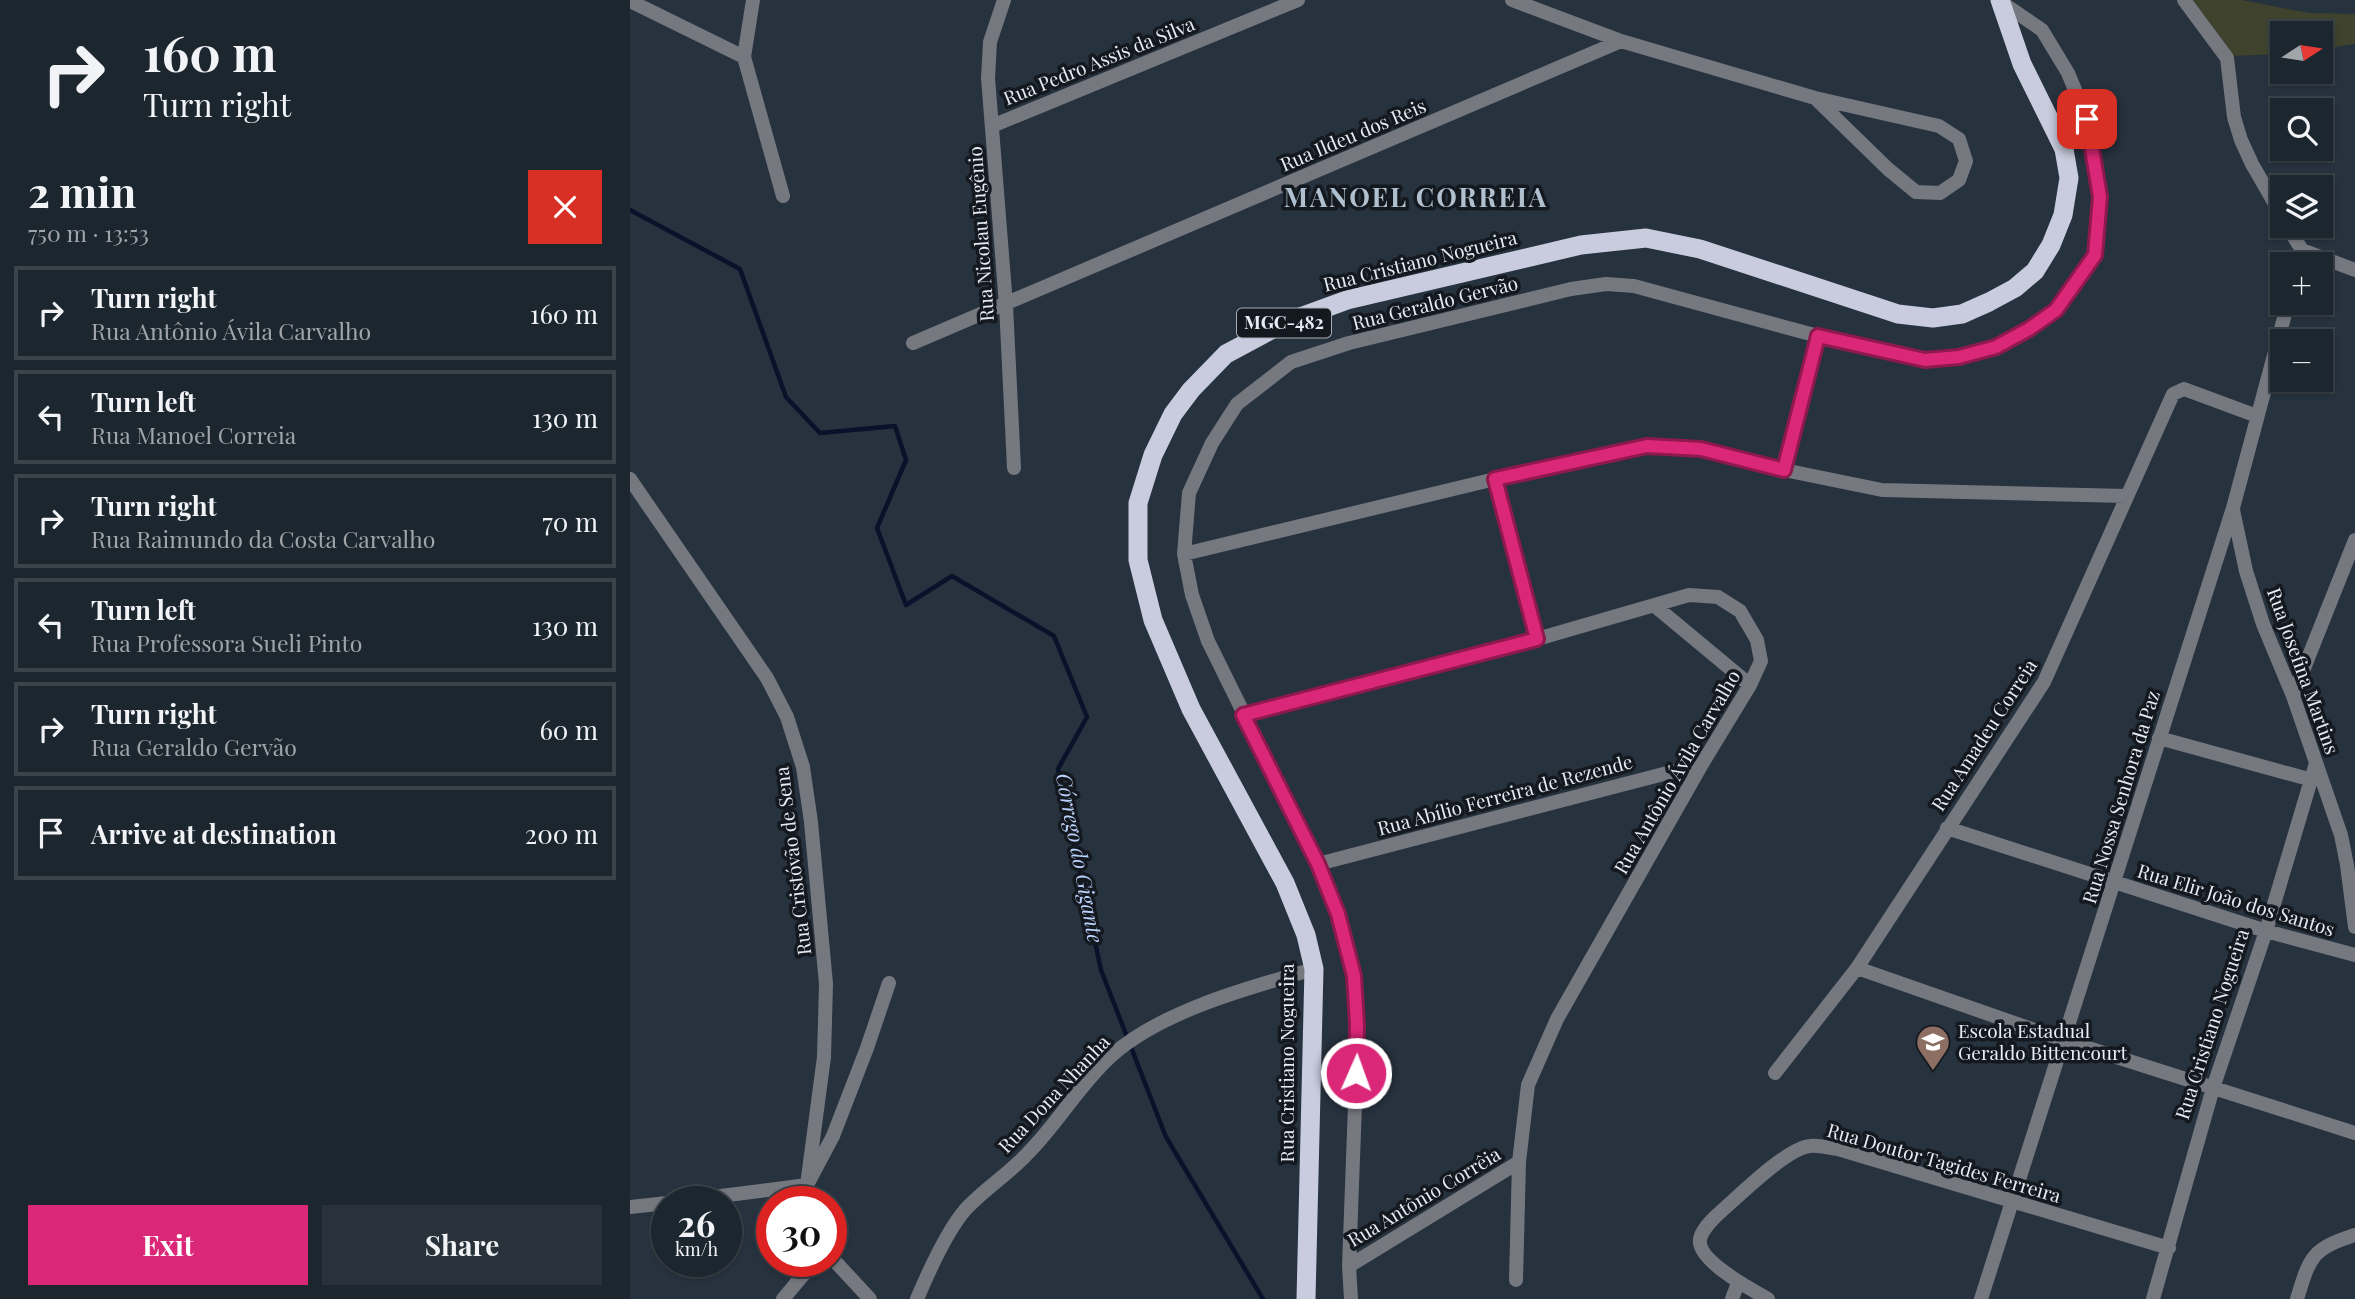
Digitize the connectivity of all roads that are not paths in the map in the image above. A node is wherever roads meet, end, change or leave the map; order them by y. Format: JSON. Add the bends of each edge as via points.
{"nodes":[{"id":1,"x":753,"y":0,"type":"edge"},
{"id":2,"x":1003,"y":0,"type":"edge"},
{"id":3,"x":1298,"y":0,"type":"edge"},
{"id":4,"x":1512,"y":0,"type":"edge"},
{"id":5,"x":2184,"y":0,"type":"edge"},
{"id":6,"x":630,"y":1,"type":"edge"},
{"id":7,"x":1999,"y":1,"type":"edge"},
{"id":8,"x":1621,"y":41,"type":"junction"},
{"id":9,"x":744,"y":57,"type":"junction"},
{"id":10,"x":1815,"y":98,"type":"junction"},
{"id":11,"x":992,"y":126,"type":"junction"},
{"id":12,"x":2270,"y":195,"type":"edge"},
{"id":13,"x":783,"y":196,"type":"dead end"},
{"id":14,"x":2333,"y":265,"type":"edge"},
{"id":15,"x":2355,"y":270,"type":"edge"},
{"id":16,"x":1006,"y":305,"type":"junction"},
{"id":17,"x":2285,"y":315,"type":"edge"},
{"id":18,"x":1818,"y":336,"type":"junction"},
{"id":19,"x":913,"y":343,"type":"dead end"},
{"id":20,"x":2257,"y":416,"type":"junction"},
{"id":21,"x":1014,"y":468,"type":"dead end"},
{"id":22,"x":1784,"y":470,"type":"junction"},
{"id":23,"x":630,"y":479,"type":"edge"},
{"id":24,"x":1495,"y":479,"type":"junction"},
{"id":25,"x":2127,"y":496,"type":"junction"},
{"id":26,"x":2233,"y":508,"type":"junction"},
{"id":27,"x":2355,"y":540,"type":"edge"},
{"id":28,"x":1184,"y":554,"type":"junction"},
{"id":29,"x":1655,"y":606,"type":"junction"},
{"id":30,"x":1537,"y":639,"type":"junction"},
{"id":31,"x":1750,"y":685,"type":"junction"},
{"id":32,"x":2293,"y":696,"type":"junction"},
{"id":33,"x":1243,"y":715,"type":"junction"},
{"id":34,"x":2159,"y":738,"type":"junction"},
{"id":35,"x":2316,"y":763,"type":"junction"},
{"id":36,"x":1702,"y":764,"type":"junction"},
{"id":37,"x":2312,"y":780,"type":"junction"},
{"id":38,"x":1947,"y":828,"type":"junction"},
{"id":39,"x":1318,"y":864,"type":"junction"},
{"id":40,"x":2114,"y":883,"type":"junction"},
{"id":41,"x":2355,"y":928,"type":"edge"},
{"id":42,"x":2266,"y":930,"type":"junction"},
{"id":43,"x":2355,"y":955,"type":"edge"},
{"id":44,"x":1857,"y":968,"type":"junction"},
{"id":45,"x":1314,"y":969,"type":"junction"},
{"id":46,"x":889,"y":983,"type":"dead end"},
{"id":47,"x":2063,"y":1040,"type":"junction"},
{"id":48,"x":1775,"y":1073,"type":"dead end"},
{"id":49,"x":2213,"y":1088,"type":"junction"},
{"id":50,"x":2355,"y":1133,"type":"edge"},
{"id":51,"x":1519,"y":1162,"type":"junction"},
{"id":52,"x":807,"y":1185,"type":"junction"},
{"id":53,"x":742,"y":1193,"type":"edge"},
{"id":54,"x":2011,"y":1200,"type":"junction"},
{"id":55,"x":651,"y":1205,"type":"edge"},
{"id":56,"x":630,"y":1207,"type":"edge"},
{"id":57,"x":2355,"y":1235,"type":"edge"},
{"id":58,"x":2169,"y":1248,"type":"junction"},
{"id":59,"x":1349,"y":1266,"type":"junction"},
{"id":60,"x":847,"y":1274,"type":"edge"},
{"id":61,"x":801,"y":1277,"type":"edge"},
{"id":62,"x":1516,"y":1280,"type":"dead end"},
{"id":63,"x":1738,"y":1283,"type":"junction"},
{"id":64,"x":783,"y":1299,"type":"edge"},
{"id":65,"x":870,"y":1299,"type":"edge"},
{"id":66,"x":917,"y":1299,"type":"edge"},
{"id":67,"x":1306,"y":1299,"type":"edge"},
{"id":68,"x":1351,"y":1299,"type":"edge"},
{"id":69,"x":1732,"y":1299,"type":"edge"},
{"id":70,"x":1768,"y":1299,"type":"edge"},
{"id":71,"x":1981,"y":1299,"type":"edge"},
{"id":72,"x":2153,"y":1299,"type":"edge"},
{"id":73,"x":2297,"y":1299,"type":"edge"}],
"edges":[{"from":1,"to":9,"type":"street"},
{"from":2,"to":11,"type":"street","name":"Rua Nicolau Eugênio","via":[[990,42]]},
{"from":3,"to":11,"type":"street","name":"Rua Pedro Assis da Silva"},
{"from":4,"to":8,"type":"street"},
{"from":5,"to":12,"type":"street","via":[[2227,58],[2241,140]]},
{"from":6,"to":9,"type":"street"},
{"from":7,"to":18,"type":"street","name":"Rua Geraldo Gervão","via":[[2042,30],[2068,73],[2087,119],[2100,197],[2095,255],[2056,310],[1996,347],[1925,360]]},
{"from":7,"to":45,"type":"highway","name":"Rua Cristiano Nogueira","number":"MGC-482","via":[[2022,64],[2064,149],[2068,178],[2063,215],[2035,271],[1989,303],[1962,314],[1933,318],[1898,314],[1700,249],[1646,238],[1581,245],[1347,299],[1284,323],[1226,354],[1173,414],[1153,455],[1138,503],[1138,560],[1153,620],[1191,709],[1285,883]]},
{"from":8,"to":10,"type":"street"},
{"from":8,"to":16,"type":"street","name":"Rua Ildeu dos Reis"},
{"from":9,"to":13,"type":"street"},
{"from":10,"to":10,"type":"street","via":[[1939,126],[1959,139],[1966,161],[1959,180],[1940,193],[1916,191]]},
{"from":11,"to":16,"type":"street","name":"Rua Nicolau Eugênio"},
{"from":14,"to":15,"type":"street"},
{"from":16,"to":19,"type":"street","name":"Rua Ildeu dos Reis"},
{"from":16,"to":21,"type":"street","name":"Rua Nicolau Eugênio"},
{"from":17,"to":20,"type":"street","name":"Rua Nossa Senhora da Paz"},
{"from":18,"to":22,"type":"street"},
{"from":18,"to":28,"type":"street","name":"Rua Geraldo Gervão","via":[[1634,286],[1606,284],[1375,337],[1291,362],[1237,404],[1212,443],[1189,493]]},
{"from":20,"to":25,"type":"street","name":"Rua Amadeu Correia","via":[[2178,390]]},
{"from":20,"to":26,"type":"street","name":"Rua Nossa Senhora da Paz"},
{"from":22,"to":24,"type":"street","via":[[1701,449],[1647,446]]},
{"from":22,"to":25,"type":"street","via":[[1882,490]]},
{"from":23,"to":52,"type":"street","name":"Rua Cristóvão de Sena","via":[[767,678],[787,717],[803,767],[826,984],[824,1058]]},
{"from":24,"to":28,"type":"street"},
{"from":24,"to":30,"type":"street"},
{"from":25,"to":38,"type":"street","name":"Rua Amadeu Correia","via":[[2044,682]]},
{"from":26,"to":32,"type":"street","name":"Rua Josefina Martins","via":[[2246,571]]},
{"from":26,"to":34,"type":"street","name":"Rua Nossa Senhora da Paz"},
{"from":27,"to":32,"type":"street"},
{"from":28,"to":33,"type":"street","name":"Rua Geraldo Gervão","via":[[1208,641]]},
{"from":29,"to":30,"type":"street","name":"Rua Antônio Ávila Carvalho"},
{"from":29,"to":31,"type":"street"},
{"from":29,"to":31,"type":"street","name":"Rua Antônio Ávila Carvalho","via":[[1689,595],[1718,597],[1740,611],[1757,640],[1760,662]]},
{"from":30,"to":33,"type":"street","name":"Rua Antônio Ávila Carvalho"},
{"from":31,"to":36,"type":"street","name":"Rua Antônio Ávila Carvalho"},
{"from":32,"to":35,"type":"street","name":"Rua Josefina Martins"},
{"from":33,"to":39,"type":"street","name":"Rua Geraldo Gervão"},
{"from":34,"to":37,"type":"street"},
{"from":34,"to":40,"type":"street","name":"Rua Nossa Senhora da Paz"},
{"from":35,"to":37,"type":"street","name":"Rua Cristiano Nogueira"},
{"from":35,"to":41,"type":"street","name":"Rua Josefina Martins","via":[[2341,835]]},
{"from":36,"to":39,"type":"street","name":"Rua Abílio Ferreira de Rezende"},
{"from":36,"to":51,"type":"street","name":"Rua Antônio Ávila Carvalho","via":[[1557,1019],[1528,1085]]},
{"from":37,"to":42,"type":"street","name":"Rua Cristiano Nogueira"},
{"from":38,"to":40,"type":"street","name":"Rua Elir João dos Santos"},
{"from":38,"to":44,"type":"street","name":"Rua Amadeu Correia"},
{"from":39,"to":59,"type":"street","name":"Rua Geraldo Gervão","via":[[1338,914],[1354,976],[1357,1024]]},
{"from":40,"to":42,"type":"street","name":"Rua Elir João dos Santos"},
{"from":40,"to":47,"type":"street","name":"Rua Nossa Senhora da Paz"},
{"from":42,"to":43,"type":"street","name":"Rua Elir João dos Santos"},
{"from":42,"to":49,"type":"street","name":"Rua Cristiano Nogueira"},
{"from":44,"to":47,"type":"street"},
{"from":44,"to":48,"type":"street","name":"Rua Amadeu Correia"},
{"from":45,"to":66,"type":"street","name":"Rua Dona Nhanha","via":[[1204,1004],[1147,1029],[1111,1056],[1050,1131],[963,1212]]},
{"from":45,"to":67,"type":"highway","name":"Rua Cristiano Nogueira","number":"MGC-482"},
{"from":46,"to":52,"type":"street","via":[[833,1136]]},
{"from":47,"to":49,"type":"street"},
{"from":47,"to":54,"type":"street","name":"Rua Nossa Senhora da Paz"},
{"from":49,"to":50,"type":"street"},
{"from":49,"to":58,"type":"street","name":"Rua Cristiano Nogueira"},
{"from":51,"to":59,"type":"street","name":"Rua Antônio Corrêia"},
{"from":51,"to":62,"type":"street","name":"Rua Antônio Ávila Carvalho"},
{"from":52,"to":53,"type":"street"},
{"from":54,"to":58,"type":"street","name":"Rua Doutor Tagides Ferreira"},
{"from":54,"to":63,"type":"street","name":"Rua Doutor Tagides Ferreira","via":[[1838,1149],[1798,1149],[1716,1216],[1700,1239],[1708,1257]]},
{"from":54,"to":71,"type":"street","name":"Rua Nossa Senhora da Paz"},
{"from":55,"to":56,"type":"street"},
{"from":57,"to":73,"type":"street","via":[[2318,1251]]},
{"from":58,"to":72,"type":"street","name":"Rua Cristiano Nogueira"},
{"from":59,"to":68,"type":"street","name":"Rua Geraldo Gervão"},
{"from":60,"to":65,"type":"street"},
{"from":61,"to":64,"type":"street"},
{"from":63,"to":69,"type":"street"},
{"from":63,"to":70,"type":"street"}]}
